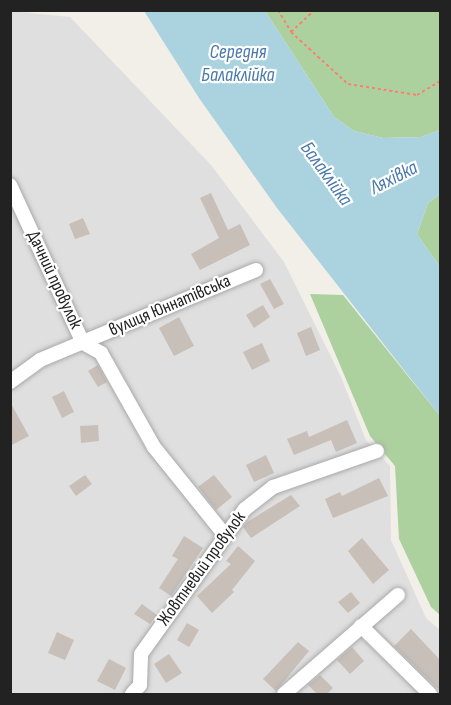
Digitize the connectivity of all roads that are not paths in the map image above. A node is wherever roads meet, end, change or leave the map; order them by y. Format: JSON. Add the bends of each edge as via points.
{"nodes":[{"id":1,"x":10,"y":185,"type":"edge"},
{"id":2,"x":256,"y":270,"type":"dead end"},
{"id":3,"x":83,"y":343,"type":"junction"},
{"id":4,"x":10,"y":382,"type":"edge"},
{"id":5,"x":377,"y":452,"type":"dead end"},
{"id":6,"x":224,"y":534,"type":"junction"},
{"id":7,"x":398,"y":595,"type":"dead end"},
{"id":8,"x":361,"y":626,"type":"junction"},
{"id":9,"x":132,"y":694,"type":"edge"},
{"id":10,"x":284,"y":694,"type":"edge"},
{"id":11,"x":430,"y":694,"type":"edge"}],
"edges":[{"from":1,"to":3,"type":"street","name":"Дачний провулок"},
{"from":2,"to":3,"type":"street","name":"вулиця Юннатівська"},
{"from":3,"to":4,"type":"street","name":"вулиця Юннатівська","via":[[40,360]]},
{"from":3,"to":6,"type":"street","name":"вулиця Юннатівська","via":[[101,353],[154,447]]},
{"from":5,"to":6,"type":"street","name":"Жовтневий провулок","via":[[273,487],[245,509]]},
{"from":6,"to":9,"type":"street","name":"Жовтневий провулок","via":[[141,654],[140,685]]},
{"from":7,"to":8,"type":"street"},
{"from":8,"to":10,"type":"street"},
{"from":8,"to":11,"type":"street"}]}
